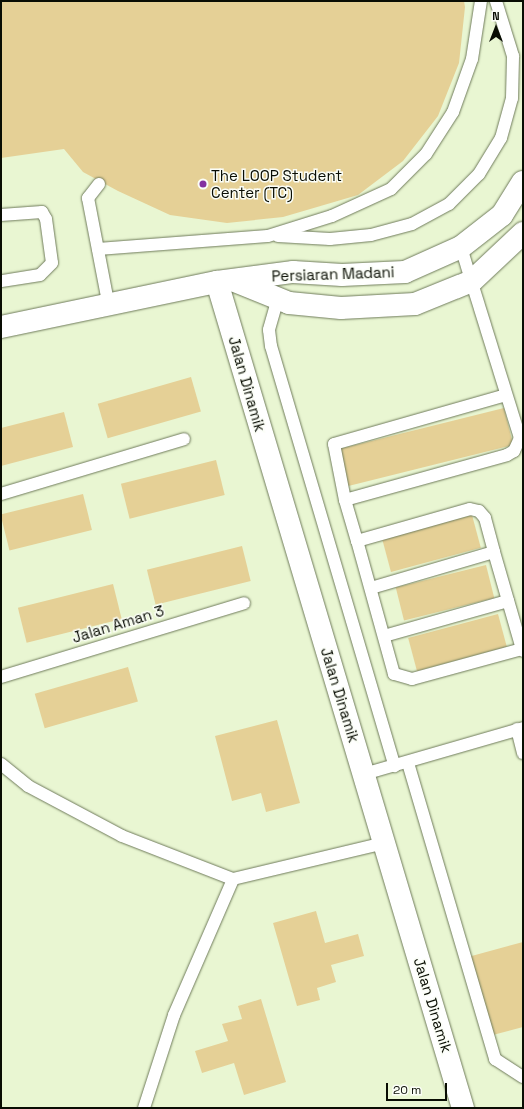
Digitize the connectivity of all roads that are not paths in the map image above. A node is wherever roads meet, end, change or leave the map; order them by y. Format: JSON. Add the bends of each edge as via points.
{"nodes":[{"id":1,"x":481,"y":1,"type":"edge"},
{"id":2,"x":496,"y":1,"type":"edge"},
{"id":3,"x":523,"y":182,"type":"edge"},
{"id":4,"x":98,"y":184,"type":"dead end"},
{"id":5,"x":1,"y":215,"type":"edge"},
{"id":6,"x":523,"y":233,"type":"edge"},
{"id":7,"x":268,"y":236,"type":"junction"},
{"id":8,"x":461,"y":247,"type":"junction"},
{"id":9,"x":98,"y":250,"type":"junction"},
{"id":10,"x":1,"y":280,"type":"edge"},
{"id":11,"x":225,"y":281,"type":"junction"},
{"id":12,"x":472,"y":281,"type":"junction"},
{"id":13,"x":278,"y":298,"type":"junction"},
{"id":14,"x":108,"y":302,"type":"junction"},
{"id":15,"x":1,"y":327,"type":"edge"},
{"id":16,"x":506,"y":395,"type":"junction"},
{"id":17,"x":184,"y":439,"type":"dead end"},
{"id":18,"x":1,"y":494,"type":"edge"},
{"id":19,"x":345,"y":500,"type":"junction"},
{"id":20,"x":357,"y":541,"type":"junction"},
{"id":21,"x":494,"y":552,"type":"junction"},
{"id":22,"x":371,"y":588,"type":"junction"},
{"id":23,"x":508,"y":601,"type":"junction"},
{"id":24,"x":244,"y":603,"type":"dead end"},
{"id":25,"x":384,"y":636,"type":"junction"},
{"id":26,"x":523,"y":650,"type":"edge"},
{"id":27,"x":1,"y":677,"type":"edge"},
{"id":28,"x":520,"y":729,"type":"edge"},
{"id":29,"x":523,"y":753,"type":"edge"},
{"id":30,"x":408,"y":763,"type":"junction"},
{"id":31,"x":1,"y":764,"type":"edge"},
{"id":32,"x":395,"y":766,"type":"junction"},
{"id":33,"x":364,"y":774,"type":"junction"},
{"id":34,"x":384,"y":843,"type":"junction"},
{"id":35,"x":233,"y":879,"type":"junction"},
{"id":36,"x":523,"y":1077,"type":"edge"},
{"id":37,"x":144,"y":1108,"type":"edge"},
{"id":38,"x":463,"y":1108,"type":"edge"}],
"edges":[{"from":1,"to":7,"type":"lane","via":[[472,59],[453,112],[426,154],[391,189],[332,216]]},
{"from":2,"to":7,"type":"lane","via":[[513,56],[512,98],[501,138],[479,174],[449,204],[412,224],[371,235],[330,239]]},
{"from":3,"to":8,"type":"street","name":"Persiaran Madani","via":[[502,215]]},
{"from":4,"to":9,"type":"lane","via":[[88,198]]},
{"from":5,"to":10,"type":"lane","via":[[42,212],[46,219],[52,263],[40,275]]},
{"from":6,"to":12,"type":"street","name":"Persiaran Madani"},
{"from":7,"to":9,"type":"lane"},
{"from":8,"to":11,"type":"street","name":"Persiaran Madani","via":[[405,272],[342,275],[293,272]]},
{"from":8,"to":12,"type":"lane"},
{"from":9,"to":14,"type":"lane"},
{"from":11,"to":13,"type":"street","name":"Persiaran Madani"},
{"from":11,"to":14,"type":"street"},
{"from":11,"to":33,"type":"street","name":"Jalan Dinamik"},
{"from":12,"to":13,"type":"street","name":"Persiaran Madani","via":[[414,304],[341,308],[289,303]]},
{"from":12,"to":16,"type":"lane"},
{"from":13,"to":32,"type":"lane","via":[[269,330],[270,346]]},
{"from":14,"to":15,"type":"street"},
{"from":16,"to":19,"type":"lane","via":[[520,438],[514,451]]},
{"from":16,"to":19,"type":"lane","via":[[334,444]]},
{"from":17,"to":18,"type":"lane"},
{"from":19,"to":20,"type":"lane"},
{"from":20,"to":21,"type":"lane","via":[[470,509],[479,511],[485,518]]},
{"from":20,"to":22,"type":"lane"},
{"from":21,"to":22,"type":"lane"},
{"from":21,"to":23,"type":"lane"},
{"from":22,"to":25,"type":"lane"},
{"from":23,"to":25,"type":"lane"},
{"from":23,"to":26,"type":"lane"},
{"from":24,"to":27,"type":"lane","name":"Jalan Aman 3"},
{"from":25,"to":26,"type":"lane","via":[[394,674],[402,679]]},
{"from":28,"to":29,"type":"lane"},
{"from":28,"to":30,"type":"lane"},
{"from":30,"to":32,"type":"lane"},
{"from":30,"to":36,"type":"lane","via":[[495,1059]]},
{"from":31,"to":35,"type":"lane","via":[[28,786],[122,836]]},
{"from":32,"to":33,"type":"lane"},
{"from":33,"to":34,"type":"street","name":"Jalan Dinamik"},
{"from":34,"to":35,"type":"lane"},
{"from":34,"to":38,"type":"street","name":"Jalan Dinamik"},
{"from":35,"to":37,"type":"lane","via":[[174,1015]]}]}
